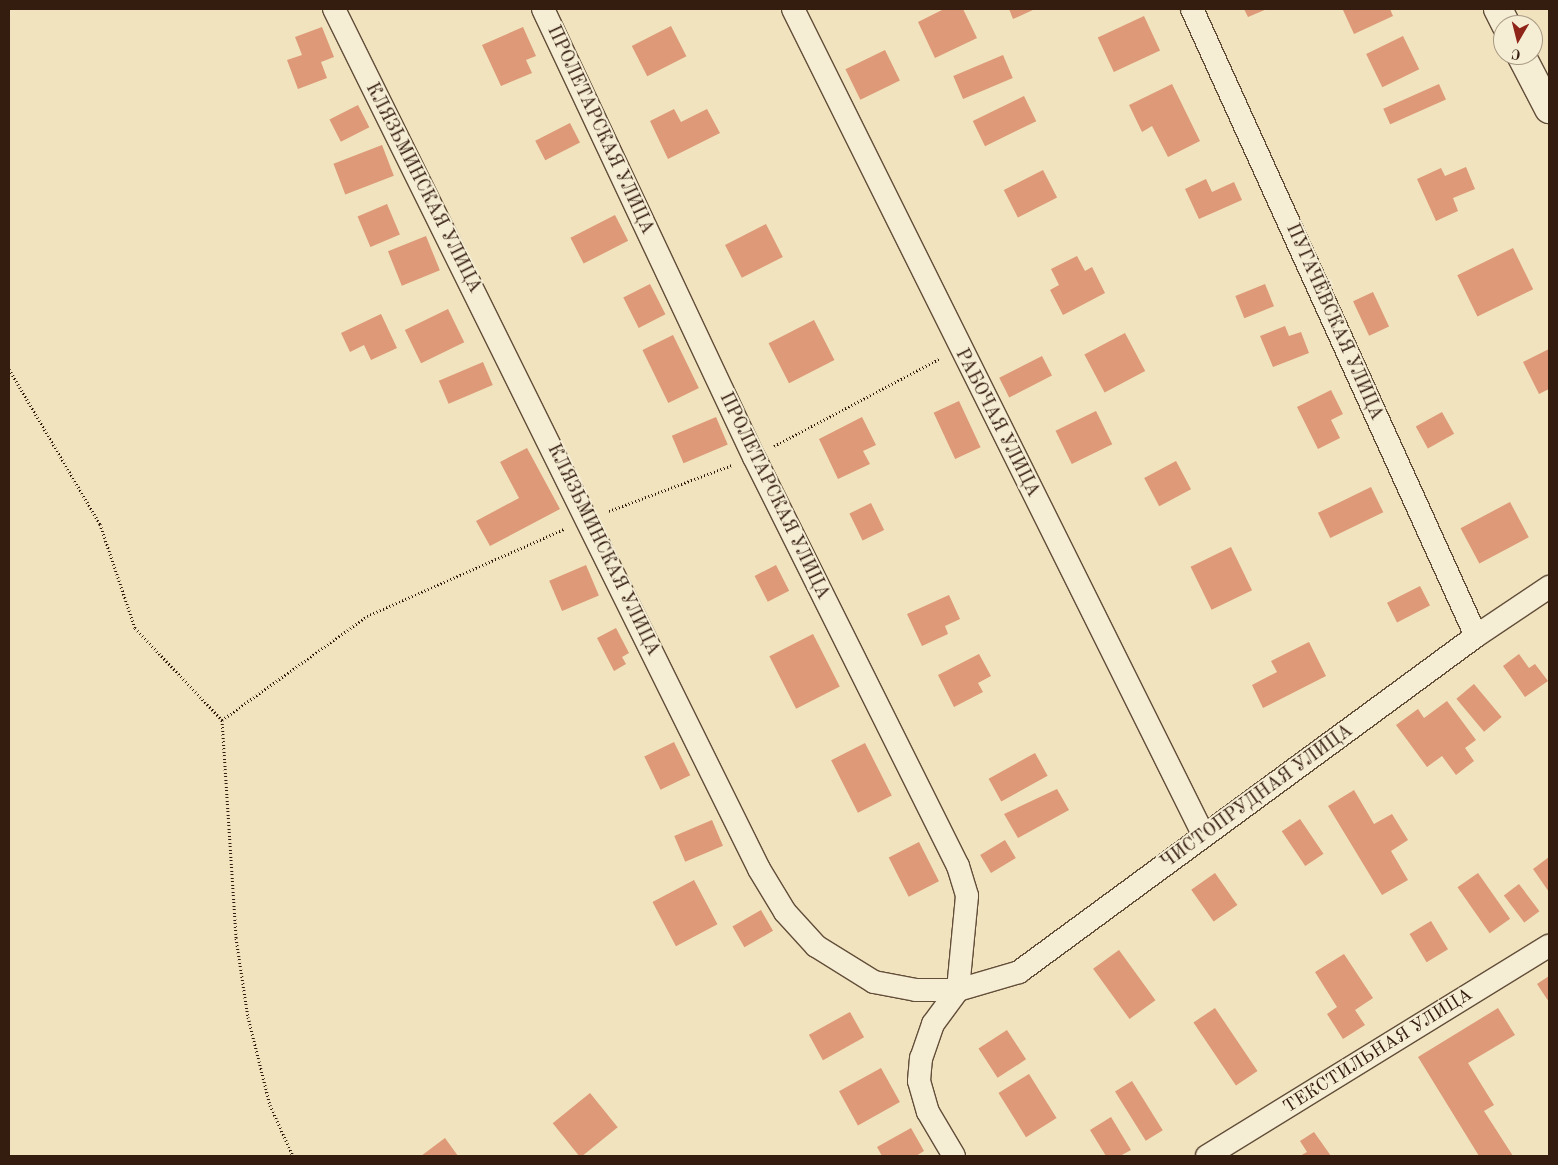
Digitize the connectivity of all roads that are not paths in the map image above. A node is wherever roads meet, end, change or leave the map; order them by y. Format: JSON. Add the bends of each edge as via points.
{"nodes":[{"id":1,"x":334,"y":9,"type":"edge"},
{"id":2,"x":543,"y":9,"type":"edge"},
{"id":3,"x":794,"y":9,"type":"edge"},
{"id":4,"x":1192,"y":9,"type":"edge"},
{"id":5,"x":1526,"y":65,"type":"edge"},
{"id":6,"x":1549,"y":109,"type":"edge"},
{"id":7,"x":1549,"y":587,"type":"edge"},
{"id":8,"x":1476,"y":636,"type":"junction"},
{"id":9,"x":1204,"y":836,"type":"junction"},
{"id":10,"x":1549,"y":946,"type":"edge"},
{"id":11,"x":958,"y":990,"type":"junction"},
{"id":12,"x":954,"y":1156,"type":"edge"},
{"id":13,"x":1206,"y":1156,"type":"edge"}],
"edges":[{"from":1,"to":11,"type":"street","name":"КЛЯЗЬМИНСКАЯ УЛИЦА","via":[[758,869],[785,912],[822,951],[874,982],[916,990]]},
{"from":2,"to":11,"type":"street","name":"ПРОЛЕТАРСКАЯ УЛИЦА","via":[[754,457],[958,866],[967,896]]},
{"from":3,"to":9,"type":"street","name":"РАБОЧАЯ УЛИЦА"},
{"from":4,"to":8,"type":"street","name":"ПУГАЧЁВСКАЯ УЛИЦА"},
{"from":5,"to":6,"type":"street"},
{"from":7,"to":8,"type":"street","name":"ЧИСТОПРУДНАЯ УЛИЦА"},
{"from":8,"to":9,"type":"street","name":"ЧИСТОПРУДНАЯ УЛИЦА"},
{"from":9,"to":11,"type":"street","name":"ЧИСТОПРУДНАЯ УЛИЦА","via":[[1018,972]]},
{"from":10,"to":13,"type":"street","name":"ТЕКСТИЛЬНАЯ УЛИЦА"},
{"from":11,"to":12,"type":"street","via":[[933,1024],[921,1058],[919,1081],[928,1112]]}]}
